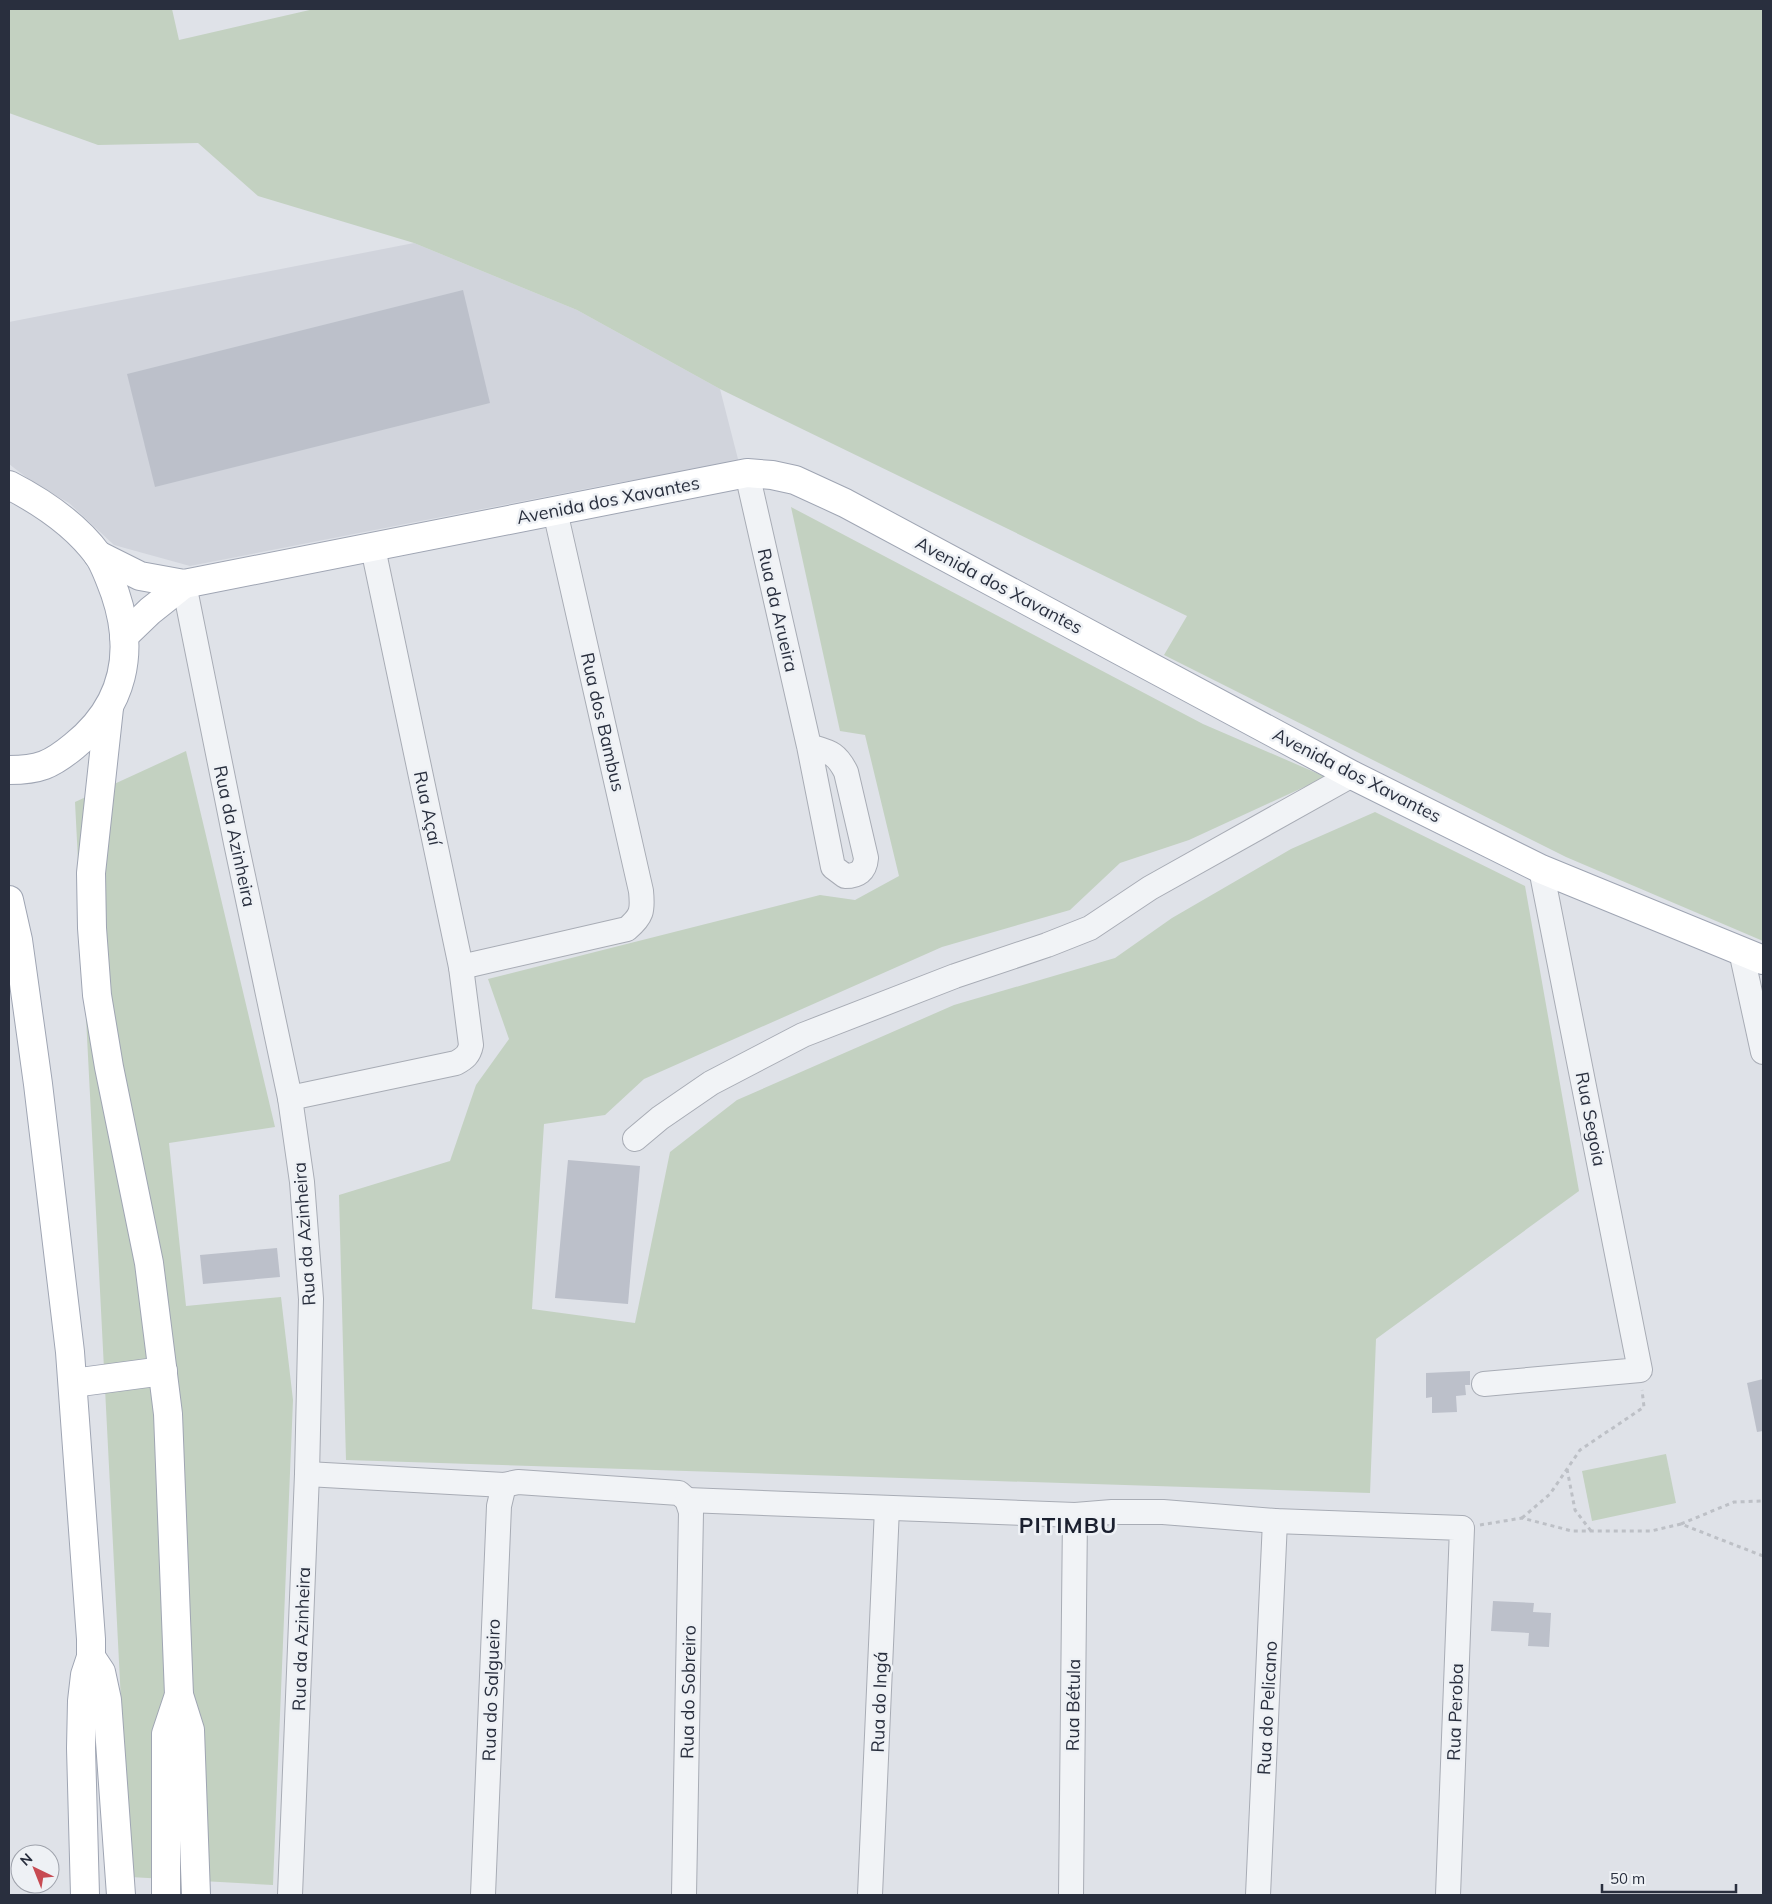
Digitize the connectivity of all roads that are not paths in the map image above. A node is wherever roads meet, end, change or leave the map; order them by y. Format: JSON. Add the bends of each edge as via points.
{"nodes":[{"id":1,"x":747,"y":473,"type":"junction"},
{"id":2,"x":9,"y":485,"type":"edge"},
{"id":3,"x":555,"y":510,"type":"junction"},
{"id":4,"x":373,"y":548,"type":"junction"},
{"id":5,"x":98,"y":555,"type":"junction"},
{"id":6,"x":184,"y":584,"type":"junction"},
{"id":7,"x":124,"y":636,"type":"junction"},
{"id":8,"x":110,"y":708,"type":"junction"},
{"id":9,"x":809,"y":746,"type":"junction"},
{"id":10,"x":9,"y":770,"type":"edge"},
{"id":11,"x":1352,"y":775,"type":"junction"},
{"id":12,"x":1541,"y":869,"type":"junction"},
{"id":13,"x":9,"y":900,"type":"edge"},
{"id":14,"x":1752,"y":955,"type":"edge"},
{"id":15,"x":461,"y":967,"type":"junction"},
{"id":16,"x":1763,"y":1052,"type":"edge"},
{"id":17,"x":290,"y":1098,"type":"junction"},
{"id":18,"x":635,"y":1139,"type":"dead end"},
{"id":19,"x":162,"y":1371,"type":"junction"},
{"id":20,"x":73,"y":1383,"type":"junction"},
{"id":21,"x":1484,"y":1384,"type":"dead end"},
{"id":22,"x":307,"y":1474,"type":"junction"},
{"id":23,"x":504,"y":1485,"type":"junction"},
{"id":24,"x":683,"y":1497,"type":"junction"},
{"id":25,"x":887,"y":1508,"type":"junction"},
{"id":26,"x":1075,"y":1515,"type":"junction"},
{"id":27,"x":1275,"y":1522,"type":"junction"},
{"id":28,"x":91,"y":1648,"type":"junction"},
{"id":29,"x":179,"y":1687,"type":"junction"},
{"id":30,"x":290,"y":1884,"type":"edge"},
{"id":31,"x":85,"y":1895,"type":"edge"},
{"id":32,"x":121,"y":1895,"type":"edge"},
{"id":33,"x":166,"y":1895,"type":"edge"},
{"id":34,"x":196,"y":1895,"type":"edge"},
{"id":35,"x":279,"y":1895,"type":"edge"},
{"id":36,"x":483,"y":1895,"type":"edge"},
{"id":37,"x":684,"y":1895,"type":"edge"},
{"id":38,"x":870,"y":1895,"type":"edge"},
{"id":39,"x":1071,"y":1895,"type":"edge"},
{"id":40,"x":1258,"y":1895,"type":"edge"},
{"id":41,"x":1448,"y":1895,"type":"edge"}],
"edges":[{"from":1,"to":3,"type":"main road","name":"Avenida dos Xavantes"},
{"from":1,"to":9,"type":"street","name":"Rua da Arueira"},
{"from":1,"to":11,"type":"main road","name":"Avenida dos Xavantes","via":[[794,480],[844,503]]},
{"from":2,"to":5,"type":"main road","via":[[54,512]]},
{"from":3,"to":4,"type":"main road","name":"Avenida dos Xavantes"},
{"from":3,"to":15,"type":"street","name":"Rua dos Bambus","via":[[641,891],[642,910],[638,920],[627,929]]},
{"from":4,"to":6,"type":"main road","name":"Avenida dos Xavantes"},
{"from":4,"to":15,"type":"street","name":"Rua Açaí"},
{"from":5,"to":6,"type":"main road","name":"Avenida dos Xavantes","via":[[140,576]]},
{"from":5,"to":7,"type":"main road","via":[[120,608]]},
{"from":6,"to":7,"type":"main road","name":"Avenida dos Xavantes"},
{"from":6,"to":17,"type":"street","name":"Rua da Azinheira"},
{"from":7,"to":8,"type":"main road","via":[[124,663]]},
{"from":8,"to":10,"type":"main road","via":[[83,739],[56,760],[32,770]]},
{"from":8,"to":19,"type":"main road","via":[[92,873],[94,957],[109,1068],[149,1263]]},
{"from":9,"to":9,"type":"street","name":"Rua da Arueira","via":[[831,752],[846,772],[866,858],[865,867],[852,876],[845,876],[834,867]]},
{"from":11,"to":12,"type":"main road","name":"Avenida dos Xavantes"},
{"from":11,"to":18,"type":"street","via":[[1150,888],[1090,928],[803,1035],[711,1083]]},
{"from":12,"to":14,"type":"main road","name":"Avenida dos Xavantes"},
{"from":12,"to":21,"type":"street","name":"Rua Segoia","via":[[1640,1370]]},
{"from":13,"to":20,"type":"main road","via":[[18,940],[37,1074]]},
{"from":14,"to":16,"type":"street"},
{"from":15,"to":17,"type":"street","name":"Rua Açaí","via":[[471,1045],[465,1058],[456,1063]]},
{"from":17,"to":22,"type":"street","name":"Rua da Azinheira","via":[[302,1182],[311,1299]]},
{"from":19,"to":20,"type":"main road"},
{"from":19,"to":29,"type":"main road","via":[[168,1414]]},
{"from":20,"to":28,"type":"main road"},
{"from":22,"to":23,"type":"street"},
{"from":22,"to":30,"type":"street","name":"Rua da Azinheira"},
{"from":23,"to":24,"type":"street","via":[[518,1482]]},
{"from":23,"to":36,"type":"street","name":"Rua do Salgueiro","via":[[499,1506]]},
{"from":24,"to":25,"type":"street"},
{"from":24,"to":37,"type":"street","name":"Rua do Sobreiro","via":[[691,1512]]},
{"from":25,"to":26,"type":"street"},
{"from":25,"to":38,"type":"street","name":"Rua do Ingá"},
{"from":26,"to":27,"type":"street","via":[[1163,1512]]},
{"from":26,"to":39,"type":"street","name":"Rua Bétula"},
{"from":27,"to":40,"type":"street","name":"Rua do Pelicano"},
{"from":27,"to":41,"type":"street","name":"Rua Peroba","via":[[1462,1528]]},
{"from":28,"to":31,"type":"main road","via":[[85,1676],[81,1748]]},
{"from":28,"to":32,"type":"main road","via":[[107,1700]]},
{"from":29,"to":33,"type":"main road","via":[[166,1734]]},
{"from":29,"to":34,"type":"main road","via":[[190,1730]]},
{"from":30,"to":35,"type":"street"}]}
